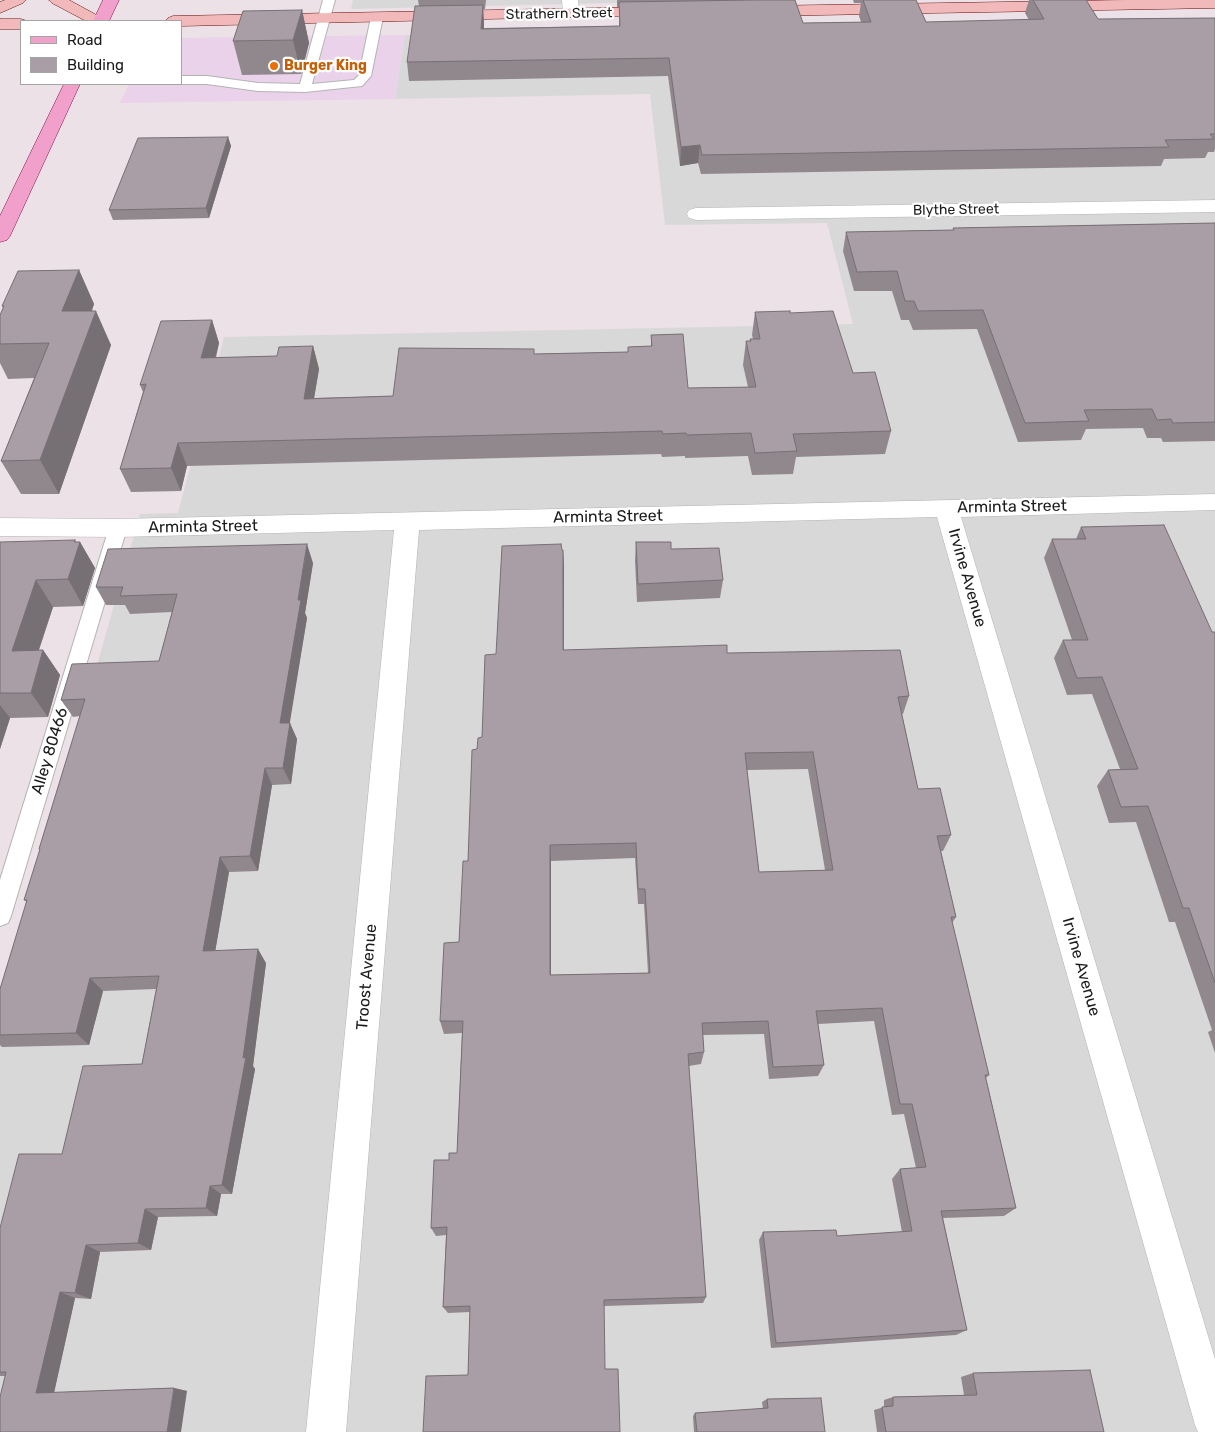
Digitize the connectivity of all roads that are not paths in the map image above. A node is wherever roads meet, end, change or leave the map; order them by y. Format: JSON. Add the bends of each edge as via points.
{"nodes":[{"id":1,"x":18,"y":0,"type":"edge"},
{"id":2,"x":57,"y":0,"type":"edge"},
{"id":3,"x":87,"y":0,"type":"edge"},
{"id":4,"x":112,"y":0,"type":"edge"},
{"id":5,"x":330,"y":0,"type":"edge"},
{"id":6,"x":962,"y":4,"type":"edge"},
{"id":7,"x":1215,"y":4,"type":"edge"},
{"id":8,"x":570,"y":7,"type":"edge"},
{"id":9,"x":0,"y":8,"type":"edge"},
{"id":10,"x":746,"y":11,"type":"edge"},
{"id":11,"x":668,"y":12,"type":"edge"},
{"id":12,"x":377,"y":17,"type":"junction"},
{"id":13,"x":325,"y":18,"type":"junction"},
{"id":14,"x":97,"y":20,"type":"edge"},
{"id":15,"x":98,"y":20,"type":"edge"},
{"id":16,"x":100,"y":20,"type":"edge"},
{"id":17,"x":182,"y":21,"type":"edge"},
{"id":18,"x":0,"y":24,"type":"edge"},
{"id":19,"x":20,"y":24,"type":"edge"},
{"id":20,"x":182,"y":80,"type":"edge"},
{"id":21,"x":72,"y":85,"type":"edge"},
{"id":22,"x":305,"y":88,"type":"junction"},
{"id":23,"x":1215,"y":206,"type":"edge"},
{"id":24,"x":696,"y":214,"type":"dead end"},
{"id":25,"x":3,"y":226,"type":"edge"},
{"id":26,"x":1215,"y":502,"type":"edge"},
{"id":27,"x":947,"y":509,"type":"junction"},
{"id":28,"x":407,"y":522,"type":"junction"},
{"id":29,"x":0,"y":527,"type":"edge"},
{"id":30,"x":118,"y":528,"type":"junction"},
{"id":31,"x":0,"y":916,"type":"edge"},
{"id":32,"x":1215,"y":1425,"type":"edge"},
{"id":33,"x":326,"y":1432,"type":"edge"}],
"edges":[{"from":1,"to":9,"type":"main road"},
{"from":2,"to":14,"type":"main road"},
{"from":3,"to":15,"type":"main road"},
{"from":4,"to":16,"type":"main road"},
{"from":5,"to":13,"type":"lane"},
{"from":6,"to":7,"type":"main road"},
{"from":6,"to":10,"type":"main road"},
{"from":8,"to":11,"type":"main road","name":"Strathern Street"},
{"from":8,"to":12,"type":"main road","name":"Strathern Street"},
{"from":12,"to":13,"type":"main road","name":"Strathern Street"},
{"from":12,"to":22,"type":"lane","via":[[365,76],[358,83]]},
{"from":13,"to":17,"type":"main road","name":"Strathern Street"},
{"from":13,"to":22,"type":"lane"},
{"from":18,"to":19,"type":"main road"},
{"from":20,"to":22,"type":"lane"},
{"from":21,"to":25,"type":"main road"},
{"from":23,"to":24,"type":"street","name":"Blythe Street"},
{"from":26,"to":27,"type":"street","name":"Arminta Street"},
{"from":27,"to":28,"type":"street","name":"Arminta Street"},
{"from":27,"to":32,"type":"street","name":"Irvine Avenue"},
{"from":28,"to":30,"type":"street","name":"Arminta Street"},
{"from":28,"to":33,"type":"street","name":"Troost Avenue"},
{"from":29,"to":30,"type":"street","name":"Arminta Street"},
{"from":30,"to":31,"type":"lane","name":"Alley 80466"}]}
